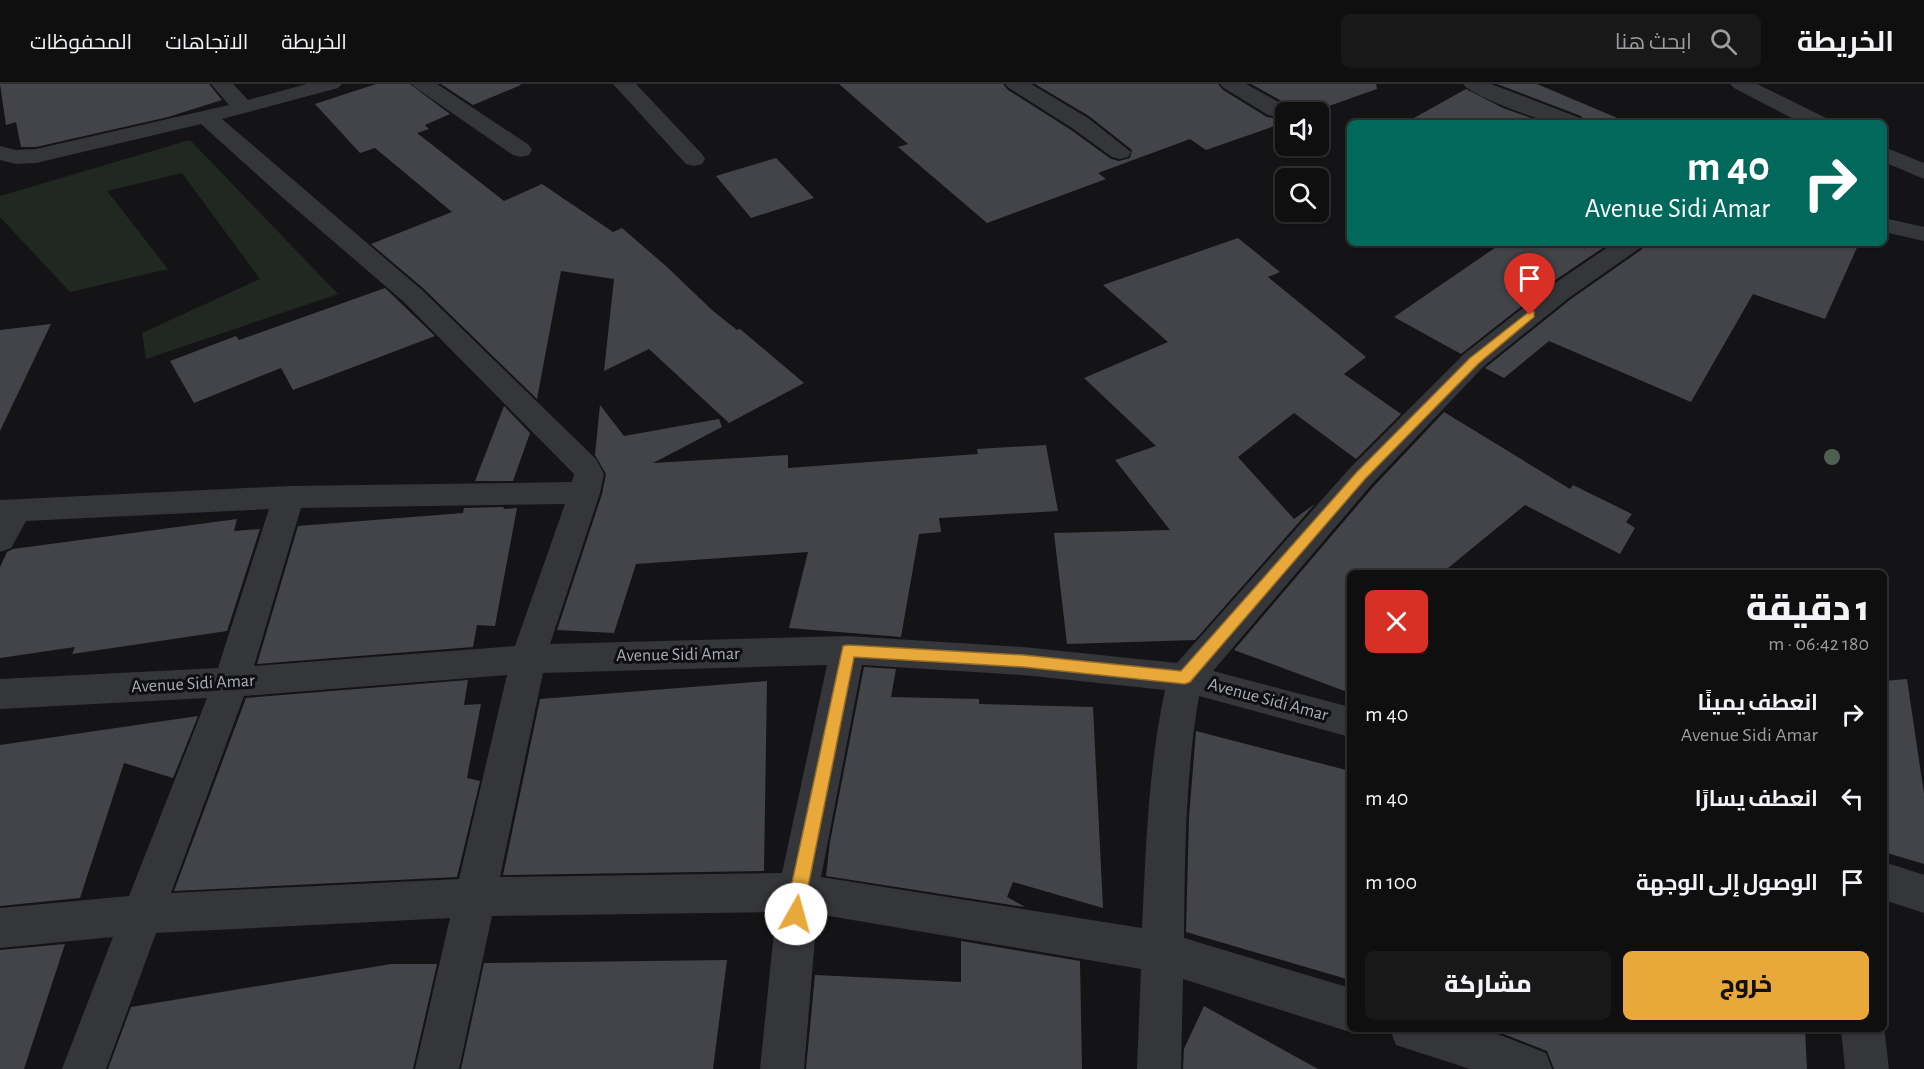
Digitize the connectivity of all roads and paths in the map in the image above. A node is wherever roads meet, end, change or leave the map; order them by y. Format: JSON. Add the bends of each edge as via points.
{"nodes":[{"id":1,"x":222,"y":84,"type":"edge"},
{"id":2,"x":331,"y":84,"type":"edge"},
{"id":3,"x":423,"y":84,"type":"edge"},
{"id":4,"x":624,"y":84,"type":"edge"},
{"id":5,"x":1016,"y":84,"type":"edge"},
{"id":6,"x":1231,"y":84,"type":"edge"},
{"id":7,"x":1474,"y":84,"type":"edge"},
{"id":8,"x":1741,"y":84,"type":"edge"},
{"id":9,"x":243,"y":108,"type":"junction"},
{"id":10,"x":1275,"y":109,"type":"edge"},
{"id":11,"x":206,"y":117,"type":"junction"},
{"id":12,"x":1564,"y":120,"type":"edge"},
{"id":13,"x":1812,"y":120,"type":"edge"},
{"id":14,"x":521,"y":150,"type":"dead end"},
{"id":15,"x":1120,"y":152,"type":"dead end"},
{"id":16,"x":0,"y":153,"type":"edge"},
{"id":17,"x":1887,"y":155,"type":"edge"},
{"id":18,"x":694,"y":159,"type":"dead end"},
{"id":19,"x":1924,"y":172,"type":"edge"},
{"id":20,"x":1887,"y":226,"type":"edge"},
{"id":21,"x":1924,"y":234,"type":"edge"},
{"id":22,"x":1627,"y":246,"type":"edge"},
{"id":23,"x":585,"y":493,"type":"junction"},
{"id":24,"x":289,"y":497,"type":"junction"},
{"id":25,"x":8,"y":510,"type":"edge"},
{"id":26,"x":0,"y":540,"type":"edge"},
{"id":27,"x":848,"y":650,"type":"junction"},
{"id":28,"x":528,"y":659,"type":"junction"},
{"id":29,"x":1185,"y":678,"type":"junction"},
{"id":30,"x":231,"y":682,"type":"junction"},
{"id":31,"x":0,"y":694,"type":"edge"},
{"id":32,"x":1347,"y":721,"type":"edge"},
{"id":33,"x":1887,"y":882,"type":"edge"},
{"id":34,"x":798,"y":892,"type":"junction"},
{"id":35,"x":1924,"y":894,"type":"edge"},
{"id":36,"x":477,"y":897,"type":"junction"},
{"id":37,"x":142,"y":914,"type":"junction"},
{"id":38,"x":0,"y":928,"type":"edge"},
{"id":39,"x":1161,"y":952,"type":"junction"},
{"id":40,"x":1347,"y":1009,"type":"edge"},
{"id":41,"x":1423,"y":1032,"type":"edge"},
{"id":42,"x":1863,"y":1032,"type":"edge"},
{"id":43,"x":1505,"y":1055,"type":"edge"},
{"id":44,"x":84,"y":1069,"type":"edge"},
{"id":45,"x":437,"y":1069,"type":"edge"},
{"id":46,"x":782,"y":1069,"type":"edge"},
{"id":47,"x":1159,"y":1069,"type":"edge"},
{"id":48,"x":1867,"y":1069,"type":"edge"}],
"edges":[{"from":1,"to":9,"type":"street"},
{"from":2,"to":9,"type":"street"},
{"from":3,"to":14,"type":"street"},
{"from":4,"to":18,"type":"street"},
{"from":5,"to":15,"type":"street"},
{"from":6,"to":10,"type":"street"},
{"from":7,"to":12,"type":"street"},
{"from":8,"to":13,"type":"street"},
{"from":9,"to":11,"type":"street"},
{"from":11,"to":16,"type":"street","via":[[36,156]]},
{"from":11,"to":23,"type":"street","via":[[421,304],[585,467],[589,474]]},
{"from":17,"to":19,"type":"street"},
{"from":20,"to":21,"type":"street"},
{"from":22,"to":29,"type":"street","via":[[1561,291],[1474,360],[1360,476]]},
{"from":23,"to":24,"type":"street"},
{"from":23,"to":28,"type":"street"},
{"from":24,"to":25,"type":"street"},
{"from":24,"to":30,"type":"street"},
{"from":25,"to":26,"type":"street"},
{"from":27,"to":28,"type":"street","name":"Avenue Sidi Amar"},
{"from":27,"to":29,"type":"street","name":"Avenue Sidi Amar","via":[[1023,661]]},
{"from":27,"to":34,"type":"street"},
{"from":28,"to":30,"type":"street","name":"Avenue Sidi Amar"},
{"from":28,"to":36,"type":"street"},
{"from":29,"to":32,"type":"street","name":"Avenue Sidi Amar"},
{"from":29,"to":39,"type":"street","via":[[1167,799]]},
{"from":30,"to":31,"type":"street","name":"Avenue Sidi Amar"},
{"from":30,"to":37,"type":"street"},
{"from":33,"to":35,"type":"street"},
{"from":34,"to":36,"type":"street"},
{"from":34,"to":39,"type":"street"},
{"from":34,"to":46,"type":"street"},
{"from":36,"to":37,"type":"street"},
{"from":36,"to":45,"type":"street"},
{"from":37,"to":38,"type":"street"},
{"from":37,"to":44,"type":"street"},
{"from":39,"to":40,"type":"street"},
{"from":39,"to":47,"type":"street"},
{"from":41,"to":43,"type":"street"},
{"from":42,"to":48,"type":"street"}]}
